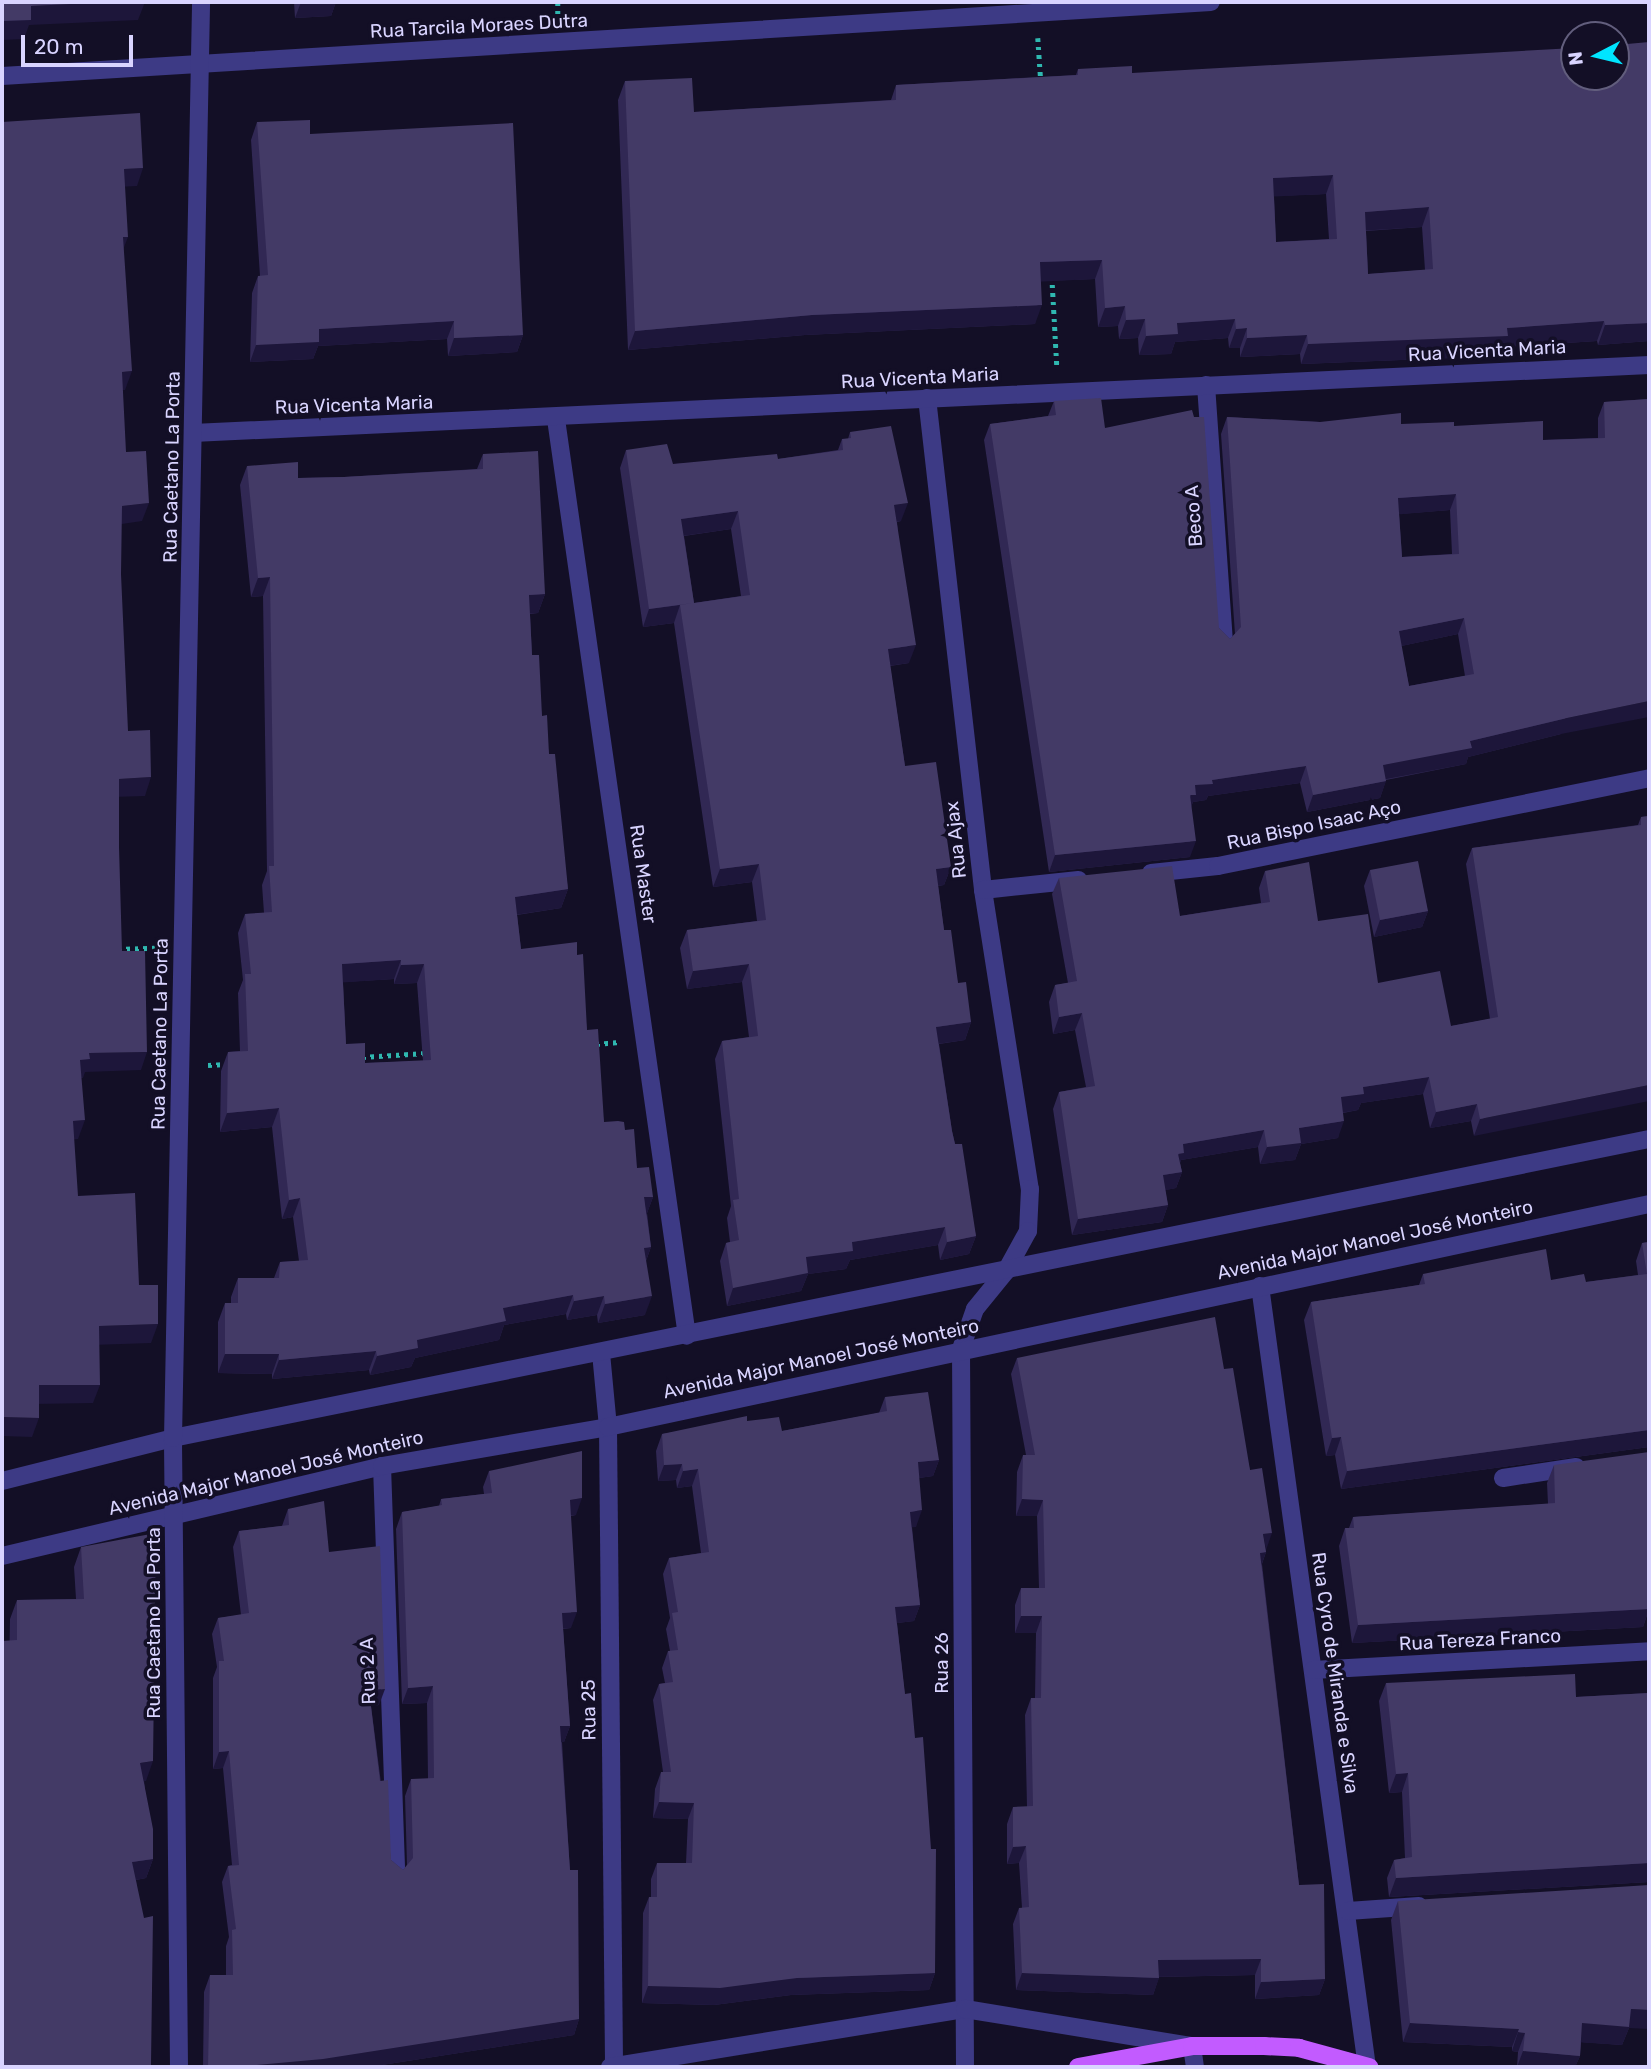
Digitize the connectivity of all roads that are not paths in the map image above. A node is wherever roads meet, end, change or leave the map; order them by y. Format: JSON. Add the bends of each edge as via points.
{"nodes":[{"id":1,"x":201,"y":2,"type":"edge"},
{"id":2,"x":1208,"y":2,"type":"edge"},
{"id":3,"x":202,"y":62,"type":"junction"},
{"id":4,"x":2,"y":76,"type":"edge"},
{"id":5,"x":1649,"y":365,"type":"edge"},
{"id":6,"x":1206,"y":385,"type":"junction"},
{"id":7,"x":927,"y":398,"type":"junction"},
{"id":8,"x":556,"y":419,"type":"junction"},
{"id":9,"x":193,"y":433,"type":"junction"},
{"id":10,"x":1224,"y":644,"type":"edge"},
{"id":11,"x":1649,"y":778,"type":"edge"},
{"id":12,"x":1135,"y":874,"type":"edge"},
{"id":13,"x":1093,"y":879,"type":"edge"},
{"id":14,"x":983,"y":890,"type":"junction"},
{"id":15,"x":1649,"y":1139,"type":"edge"},
{"id":16,"x":1649,"y":1204,"type":"edge"},
{"id":17,"x":1006,"y":1271,"type":"junction"},
{"id":18,"x":1261,"y":1286,"type":"junction"},
{"id":19,"x":687,"y":1336,"type":"junction"},
{"id":20,"x":961,"y":1349,"type":"junction"},
{"id":21,"x":601,"y":1353,"type":"junction"},
{"id":22,"x":608,"y":1427,"type":"junction"},
{"id":23,"x":173,"y":1438,"type":"junction"},
{"id":24,"x":1596,"y":1465,"type":"edge"},
{"id":25,"x":382,"y":1466,"type":"junction"},
{"id":26,"x":1503,"y":1478,"type":"dead end"},
{"id":27,"x":2,"y":1481,"type":"edge"},
{"id":28,"x":174,"y":1515,"type":"junction"},
{"id":29,"x":2,"y":1556,"type":"edge"},
{"id":30,"x":1649,"y":1651,"type":"edge"},
{"id":31,"x":1313,"y":1670,"type":"junction"},
{"id":32,"x":396,"y":1875,"type":"edge"},
{"id":33,"x":1444,"y":1905,"type":"edge"},
{"id":34,"x":1348,"y":1911,"type":"junction"},
{"id":35,"x":965,"y":2010,"type":"junction"},
{"id":36,"x":1192,"y":2046,"type":"junction"},
{"id":37,"x":178,"y":2067,"type":"edge"},
{"id":38,"x":613,"y":2067,"type":"edge"},
{"id":39,"x":965,"y":2067,"type":"edge"},
{"id":40,"x":1078,"y":2067,"type":"edge"},
{"id":41,"x":1195,"y":2067,"type":"edge"},
{"id":42,"x":1368,"y":2067,"type":"edge"}],
"edges":[{"from":1,"to":3,"type":"street","name":"Rua Caetano La Porta"},
{"from":2,"to":3,"type":"street","name":"Rua Tarcila Moraes Dutra"},
{"from":3,"to":4,"type":"street","name":"Rua Tarcila Moraes Dutra"},
{"from":3,"to":9,"type":"street","name":"Rua Caetano La Porta"},
{"from":5,"to":6,"type":"street","name":"Rua Vicenta Maria"},
{"from":6,"to":7,"type":"street","name":"Rua Vicenta Maria"},
{"from":6,"to":10,"type":"street","name":"Beco A"},
{"from":7,"to":8,"type":"street","name":"Rua Vicenta Maria"},
{"from":7,"to":14,"type":"street","name":"Rua Ajax"},
{"from":8,"to":9,"type":"street","name":"Rua Vicenta Maria"},
{"from":8,"to":19,"type":"street","name":"Rua Master"},
{"from":9,"to":23,"type":"street","name":"Rua Caetano La Porta"},
{"from":11,"to":12,"type":"street","name":"Rua Bispo Isaac Aço","via":[[1218,866]]},
{"from":13,"to":14,"type":"street"},
{"from":14,"to":17,"type":"street","name":"Rua Ajax","via":[[1030,1189],[1028,1231]]},
{"from":15,"to":17,"type":"street"},
{"from":16,"to":18,"type":"street","name":"Avenida Major Manoel José Monteiro"},
{"from":17,"to":19,"type":"street"},
{"from":17,"to":20,"type":"street","name":"Rua 26","via":[[975,1310]]},
{"from":18,"to":20,"type":"street","name":"Avenida Major Manoel José Monteiro"},
{"from":18,"to":31,"type":"street","name":"Rua Cyro de Miranda e Silva"},
{"from":19,"to":21,"type":"street"},
{"from":20,"to":22,"type":"street","name":"Avenida Major Manoel José Monteiro"},
{"from":20,"to":35,"type":"street","name":"Rua 26"},
{"from":21,"to":22,"type":"street","name":"Rua 25"},
{"from":21,"to":23,"type":"street"},
{"from":22,"to":25,"type":"street","name":"Avenida Major Manoel José Monteiro"},
{"from":22,"to":38,"type":"street","name":"Rua 25"},
{"from":23,"to":27,"type":"street"},
{"from":23,"to":28,"type":"street","name":"Rua Caetano La Porta"},
{"from":24,"to":26,"type":"street"},
{"from":25,"to":28,"type":"street","name":"Avenida Major Manoel José Monteiro"},
{"from":25,"to":32,"type":"street","name":"Rua 2 A"},
{"from":28,"to":29,"type":"street","name":"Avenida Major Manoel José Monteiro"},
{"from":28,"to":37,"type":"street","name":"Rua Caetano La Porta"},
{"from":30,"to":31,"type":"street","name":"Rua Tereza Franco"},
{"from":31,"to":34,"type":"street","name":"Rua Cyro de Miranda e Silva"},
{"from":33,"to":34,"type":"street"},
{"from":34,"to":42,"type":"street","name":"Rua Cyro de Miranda e Silva"},
{"from":35,"to":36,"type":"street"},
{"from":35,"to":38,"type":"street"},
{"from":35,"to":39,"type":"street","name":"Rua 26"},
{"from":36,"to":40,"type":"main road"},
{"from":36,"to":41,"type":"street"},
{"from":36,"to":42,"type":"main road","via":[[1299,2048]]}]}
